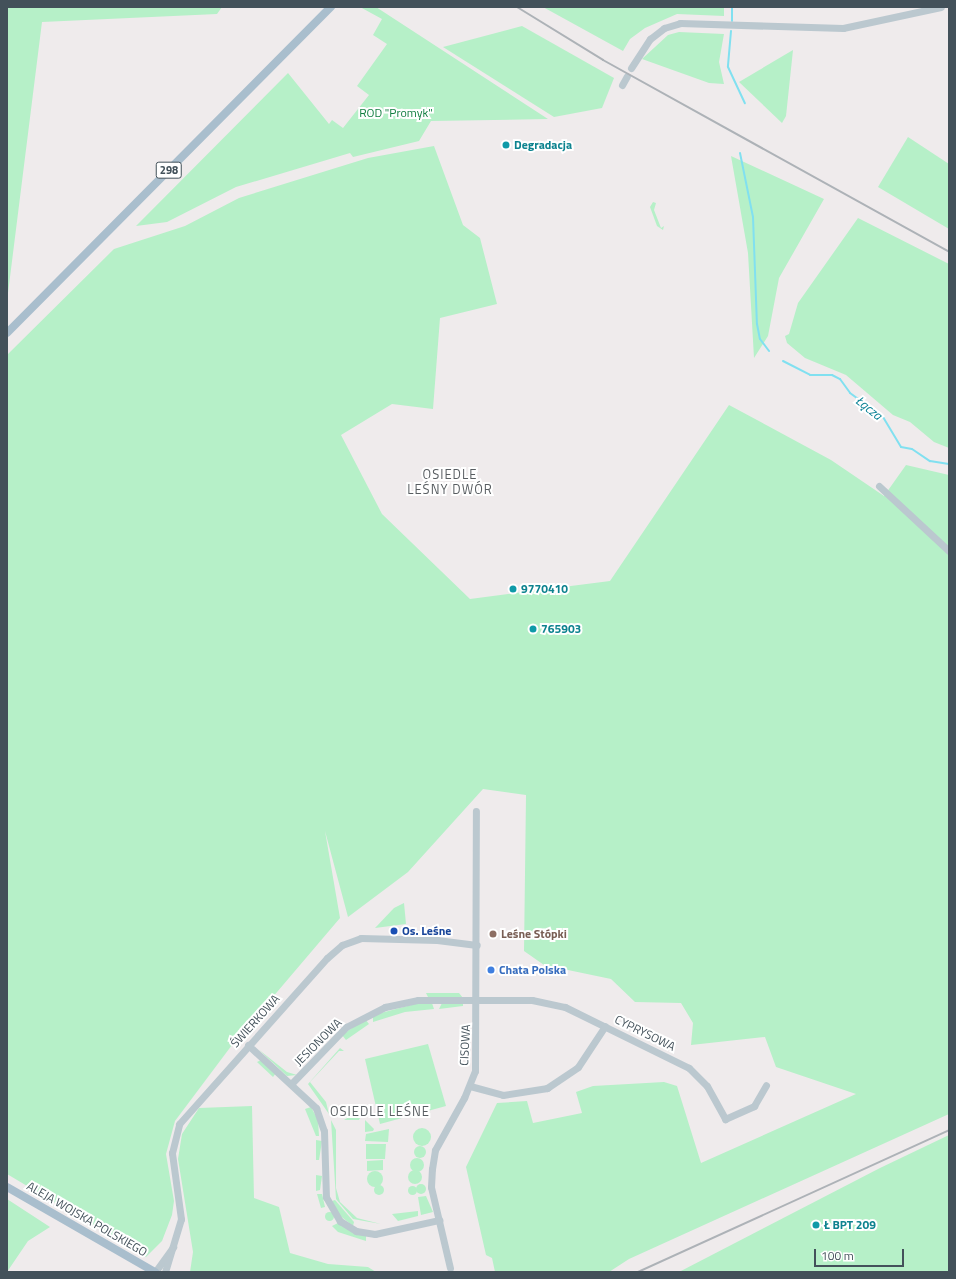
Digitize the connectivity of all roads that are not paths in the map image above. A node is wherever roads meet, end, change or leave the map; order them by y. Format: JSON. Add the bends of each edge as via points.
{"nodes":[{"id":1,"x":332,"y":7,"type":"edge"},
{"id":2,"x":941,"y":7,"type":"edge"},
{"id":3,"x":631,"y":68,"type":"dead end"},
{"id":4,"x":626,"y":76,"type":"dead end"},
{"id":5,"x":622,"y":85,"type":"dead end"},
{"id":6,"x":7,"y":333,"type":"edge"},
{"id":7,"x":879,"y":486,"type":"dead end"},
{"id":8,"x":949,"y":551,"type":"edge"},
{"id":9,"x":476,"y":811,"type":"dead end"},
{"id":10,"x":477,"y":945,"type":"junction"},
{"id":11,"x":477,"y":1000,"type":"junction"},
{"id":12,"x":605,"y":1026,"type":"junction"},
{"id":13,"x":248,"y":1045,"type":"junction"},
{"id":14,"x":292,"y":1083,"type":"junction"},
{"id":15,"x":766,"y":1085,"type":"dead end"},
{"id":16,"x":470,"y":1086,"type":"junction"},
{"id":17,"x":7,"y":1187,"type":"edge"},
{"id":18,"x":439,"y":1220,"type":"junction"},
{"id":19,"x":175,"y":1246,"type":"junction"},
{"id":20,"x":450,"y":1268,"type":"dead end"},
{"id":21,"x":155,"y":1272,"type":"edge"},
{"id":22,"x":165,"y":1272,"type":"edge"}],
"edges":[{"from":1,"to":6,"type":"main road","number":"298"},
{"from":2,"to":3,"type":"street","via":[[843,28],[680,24],[664,28],[650,39]]},
{"from":4,"to":5,"type":"street"},
{"from":7,"to":8,"type":"street"},
{"from":9,"to":10,"type":"street","name":"CISOWA"},
{"from":10,"to":11,"type":"street","name":"CISOWA"},
{"from":10,"to":13,"type":"street","name":"ŚWIERKOWA","via":[[437,940],[351,941],[334,951]]},
{"from":11,"to":12,"type":"street","name":"CYPRYSOWA","via":[[552,1003]]},
{"from":11,"to":14,"type":"street","name":"JESIONOWA","via":[[409,1001],[372,1012],[339,1033]]},
{"from":11,"to":16,"type":"street","name":"CISOWA","via":[[477,1055]]},
{"from":12,"to":15,"type":"street","name":"CYPRYSOWA","via":[[689,1068],[707,1086],[725,1119],[754,1106]]},
{"from":12,"to":16,"type":"street","via":[[578,1067],[547,1088],[508,1095]]},
{"from":13,"to":14,"type":"street"},
{"from":13,"to":19,"type":"street","name":"ŚWIERKOWA","via":[[187,1111],[176,1131],[172,1153],[181,1219]]},
{"from":14,"to":18,"type":"street","via":[[309,1100],[321,1119],[326,1197],[340,1221],[356,1231],[375,1234]]},
{"from":16,"to":18,"type":"street","name":"CISOWA","via":[[435,1150],[432,1187]]},
{"from":17,"to":21,"type":"main road","name":"ALEJA WOJSKA POLSKIEGO"},
{"from":18,"to":20,"type":"street","name":"CISOWA"},
{"from":19,"to":21,"type":"street"},
{"from":19,"to":22,"type":"street","name":"ŚWIERKOWA"}]}
